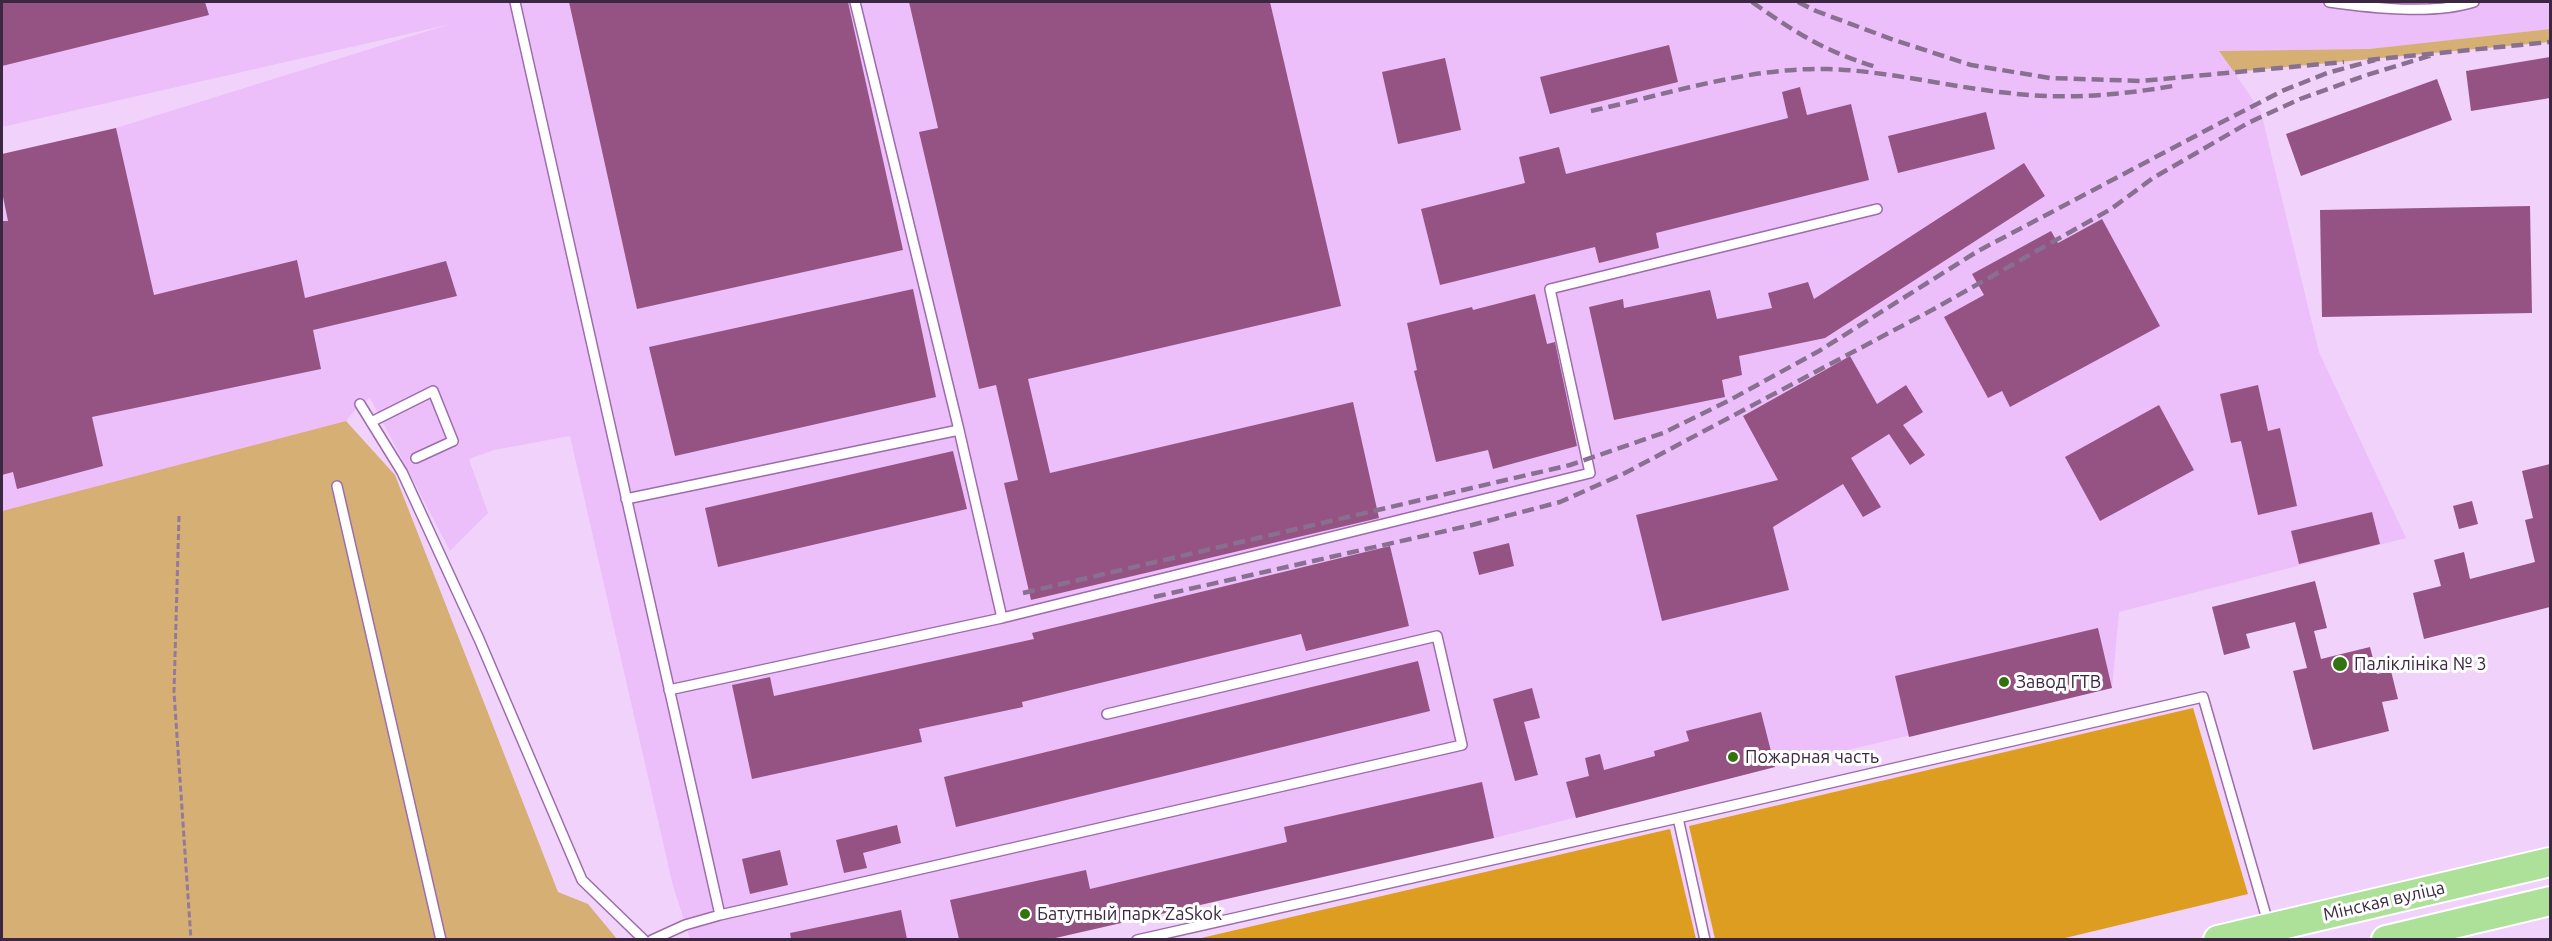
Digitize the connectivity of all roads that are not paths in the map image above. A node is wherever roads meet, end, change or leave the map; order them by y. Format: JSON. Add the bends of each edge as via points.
{"nodes":[{"id":1,"x":515,"y":2,"type":"edge"},
{"id":2,"x":855,"y":2,"type":"edge"},
{"id":3,"x":2329,"y":2,"type":"edge"},
{"id":4,"x":2474,"y":2,"type":"edge"},
{"id":5,"x":1877,"y":209,"type":"dead end"},
{"id":6,"x":360,"y":404,"type":"dead end"},
{"id":7,"x":371,"y":422,"type":"junction"},
{"id":8,"x":959,"y":430,"type":"junction"},
{"id":9,"x":416,"y":458,"type":"dead end"},
{"id":10,"x":337,"y":486,"type":"dead end"},
{"id":11,"x":626,"y":499,"type":"junction"},
{"id":12,"x":1002,"y":618,"type":"junction"},
{"id":13,"x":669,"y":690,"type":"junction"},
{"id":14,"x":1107,"y":714,"type":"dead end"},
{"id":15,"x":1678,"y":818,"type":"junction"},
{"id":16,"x":2550,"y":862,"type":"edge"},
{"id":17,"x":2550,"y":901,"type":"edge"},
{"id":18,"x":720,"y":915,"type":"junction"},
{"id":19,"x":2271,"y":934,"type":"edge"},
{"id":20,"x":441,"y":939,"type":"edge"},
{"id":21,"x":644,"y":939,"type":"edge"},
{"id":22,"x":652,"y":939,"type":"edge"},
{"id":23,"x":1137,"y":939,"type":"edge"},
{"id":24,"x":1705,"y":939,"type":"edge"},
{"id":25,"x":2218,"y":939,"type":"edge"},
{"id":26,"x":2386,"y":939,"type":"edge"}],
"edges":[{"from":1,"to":11,"type":"lane"},
{"from":2,"to":8,"type":"lane"},
{"from":3,"to":4,"type":"lane","via":[[2398,8],[2457,7]]},
{"from":5,"to":12,"type":"lane","via":[[1550,289],[1590,473]]},
{"from":6,"to":7,"type":"lane"},
{"from":7,"to":9,"type":"lane","via":[[433,392],[453,441]]},
{"from":7,"to":21,"type":"lane","via":[[422,514],[582,880]]},
{"from":8,"to":11,"type":"lane"},
{"from":8,"to":12,"type":"lane"},
{"from":10,"to":20,"type":"lane"},
{"from":11,"to":13,"type":"lane"},
{"from":12,"to":13,"type":"lane"},
{"from":13,"to":18,"type":"lane"},
{"from":14,"to":18,"type":"lane","via":[[1437,636],[1462,745]]},
{"from":15,"to":19,"type":"lane","via":[[2204,697]]},
{"from":15,"to":23,"type":"lane"},
{"from":15,"to":24,"type":"lane"},
{"from":16,"to":19,"type":"main road","name":"Мінская вуліца"},
{"from":17,"to":26,"type":"main road","name":"Мінская вуліца"},
{"from":18,"to":22,"type":"lane"},
{"from":19,"to":25,"type":"main road","name":"Мінская вуліца"}]}
